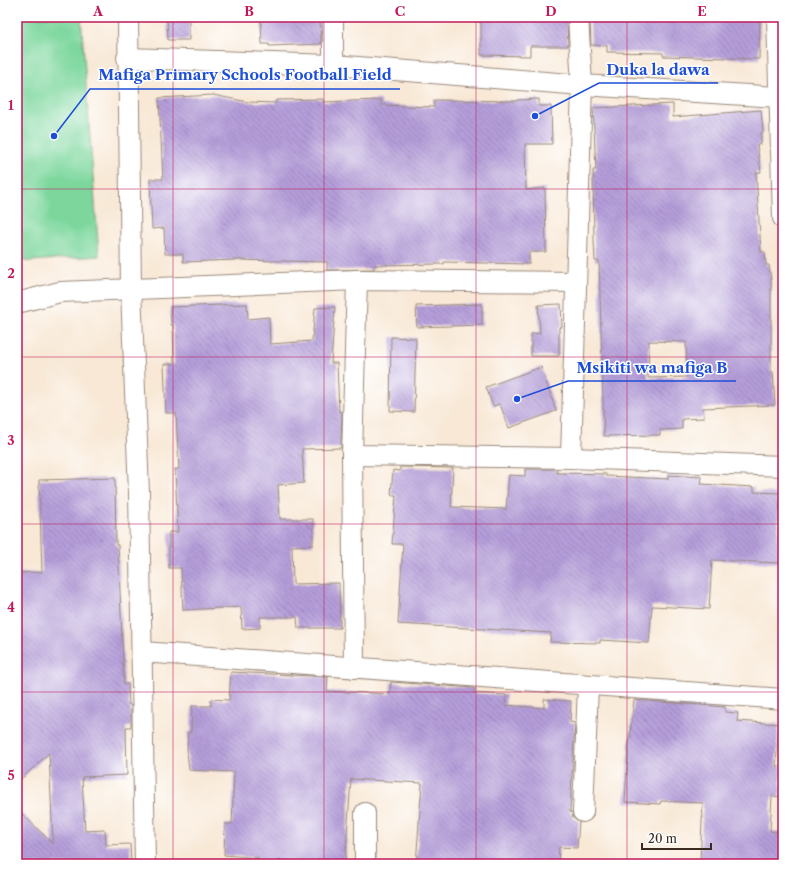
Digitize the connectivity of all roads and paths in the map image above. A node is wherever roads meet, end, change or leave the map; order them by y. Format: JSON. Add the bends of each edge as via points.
{"nodes":[{"id":1,"x":128,"y":17,"type":"edge"},
{"id":2,"x":333,"y":17,"type":"edge"},
{"id":3,"x":578,"y":17,"type":"edge"},
{"id":4,"x":777,"y":17,"type":"edge"},
{"id":5,"x":128,"y":58,"type":"junction"},
{"id":6,"x":333,"y":65,"type":"junction"},
{"id":7,"x":582,"y":86,"type":"junction"},
{"id":8,"x":779,"y":97,"type":"junction"},
{"id":9,"x":783,"y":218,"type":"edge"},
{"id":10,"x":357,"y":280,"type":"junction"},
{"id":11,"x":575,"y":282,"type":"junction"},
{"id":12,"x":131,"y":289,"type":"junction"},
{"id":13,"x":17,"y":303,"type":"edge"},
{"id":14,"x":352,"y":455,"type":"junction"},
{"id":15,"x":571,"y":458,"type":"junction"},
{"id":16,"x":783,"y":466,"type":"edge"},
{"id":17,"x":142,"y":652,"type":"junction"},
{"id":18,"x":354,"y":668,"type":"junction"},
{"id":19,"x":588,"y":686,"type":"junction"},
{"id":20,"x":783,"y":700,"type":"edge"},
{"id":21,"x":583,"y":812,"type":"dead end"},
{"id":22,"x":365,"y":813,"type":"dead end"},
{"id":23,"x":145,"y":864,"type":"edge"},
{"id":24,"x":365,"y":864,"type":"edge"}],
"edges":[{"from":1,"to":5,"type":"street"},
{"from":2,"to":6,"type":"street"},
{"from":3,"to":7,"type":"street"},
{"from":4,"to":8,"type":"street"},
{"from":5,"to":6,"type":"street"},
{"from":5,"to":12,"type":"street"},
{"from":6,"to":7,"type":"street"},
{"from":7,"to":8,"type":"street"},
{"from":7,"to":11,"type":"street"},
{"from":8,"to":9,"type":"street"},
{"from":10,"to":11,"type":"street"},
{"from":10,"to":12,"type":"street"},
{"from":10,"to":14,"type":"street"},
{"from":11,"to":15,"type":"street"},
{"from":12,"to":13,"type":"street","via":[[60,292]]},
{"from":12,"to":17,"type":"street"},
{"from":14,"to":15,"type":"street"},
{"from":14,"to":18,"type":"street"},
{"from":15,"to":16,"type":"street"},
{"from":17,"to":18,"type":"street"},
{"from":17,"to":23,"type":"street"},
{"from":18,"to":19,"type":"street"},
{"from":19,"to":20,"type":"street"},
{"from":19,"to":21,"type":"street"},
{"from":22,"to":24,"type":"street"}]}
